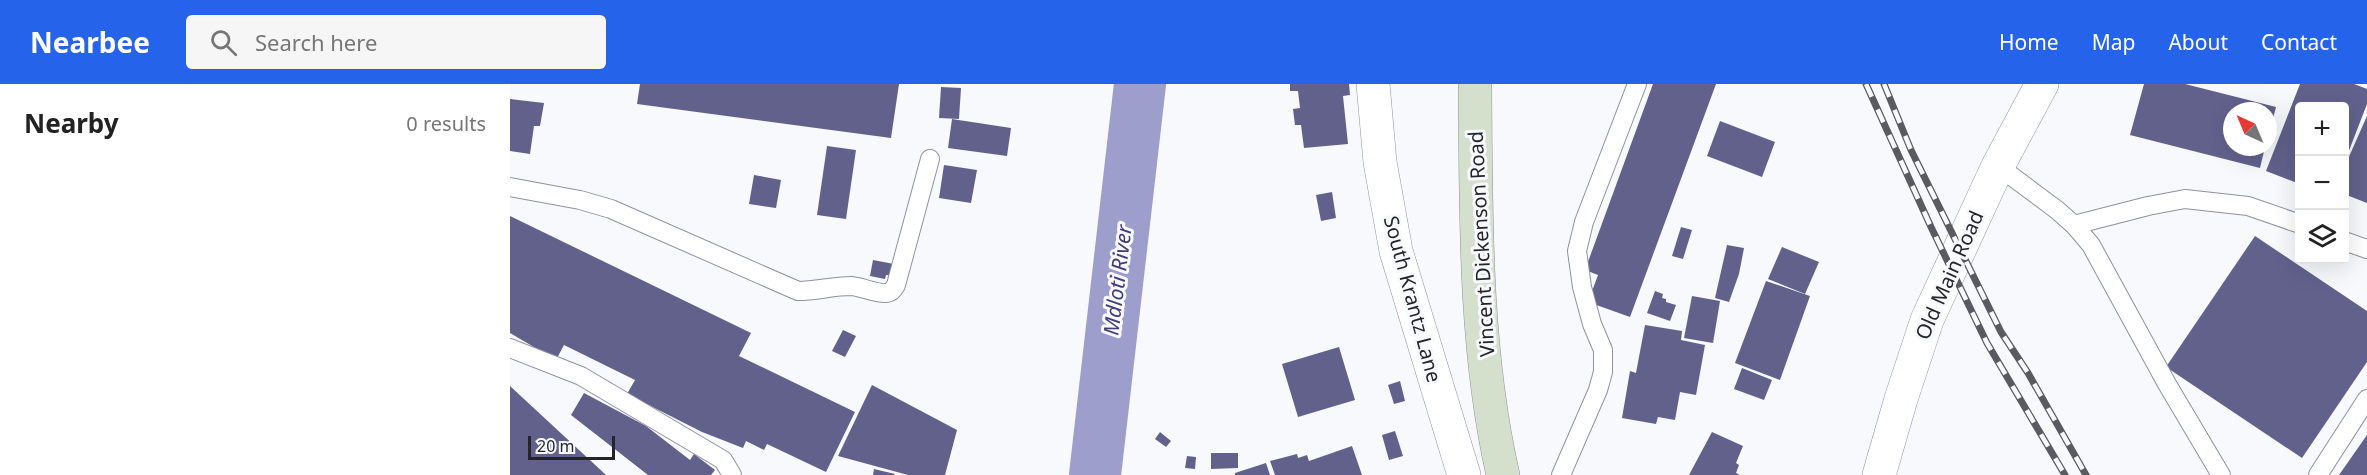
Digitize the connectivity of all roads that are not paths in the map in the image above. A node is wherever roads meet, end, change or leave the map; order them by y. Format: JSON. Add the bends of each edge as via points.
{"nodes":[{"id":1,"x":1373,"y":84,"type":"edge"},
{"id":2,"x":1475,"y":84,"type":"edge"},
{"id":3,"x":1637,"y":84,"type":"edge"},
{"id":4,"x":2042,"y":84,"type":"edge"},
{"id":5,"x":930,"y":159,"type":"dead end"},
{"id":6,"x":1998,"y":166,"type":"junction"},
{"id":7,"x":510,"y":187,"type":"edge"},
{"id":8,"x":2295,"y":222,"type":"edge"},
{"id":9,"x":2074,"y":225,"type":"junction"},
{"id":10,"x":2349,"y":243,"type":"edge"},
{"id":11,"x":2367,"y":249,"type":"edge"},
{"id":12,"x":510,"y":348,"type":"edge"},
{"id":13,"x":2367,"y":399,"type":"edge"},
{"id":14,"x":732,"y":475,"type":"edge"},
{"id":15,"x":1464,"y":475,"type":"edge"},
{"id":16,"x":1503,"y":475,"type":"edge"},
{"id":17,"x":1562,"y":475,"type":"edge"},
{"id":18,"x":1880,"y":475,"type":"edge"},
{"id":19,"x":2221,"y":475,"type":"edge"},
{"id":20,"x":2318,"y":475,"type":"edge"}],
"edges":[{"from":1,"to":15,"type":"street","name":"South Krantz Lane","via":[[1380,162],[1396,251]]},
{"from":2,"to":16,"type":"main road","name":"Vincent Dickenson Road","via":[[1480,316]]},
{"from":3,"to":17,"type":"lane","via":[[1584,222],[1577,251],[1581,287],[1603,350],[1603,372]]},
{"from":4,"to":6,"type":"street","name":"Old Main Road"},
{"from":5,"to":7,"type":"lane","via":[[896,285],[885,293],[855,286],[798,291],[611,209]]},
{"from":6,"to":9,"type":"lane"},
{"from":6,"to":18,"type":"street","name":"Old Main Road","via":[[1927,320]]},
{"from":8,"to":9,"type":"lane","via":[[2248,206],[2185,199]]},
{"from":9,"to":19,"type":"lane","via":[[2091,245]]},
{"from":10,"to":11,"type":"lane"},
{"from":12,"to":14,"type":"lane","via":[[581,376],[723,460]]},
{"from":13,"to":20,"type":"lane"}]}
